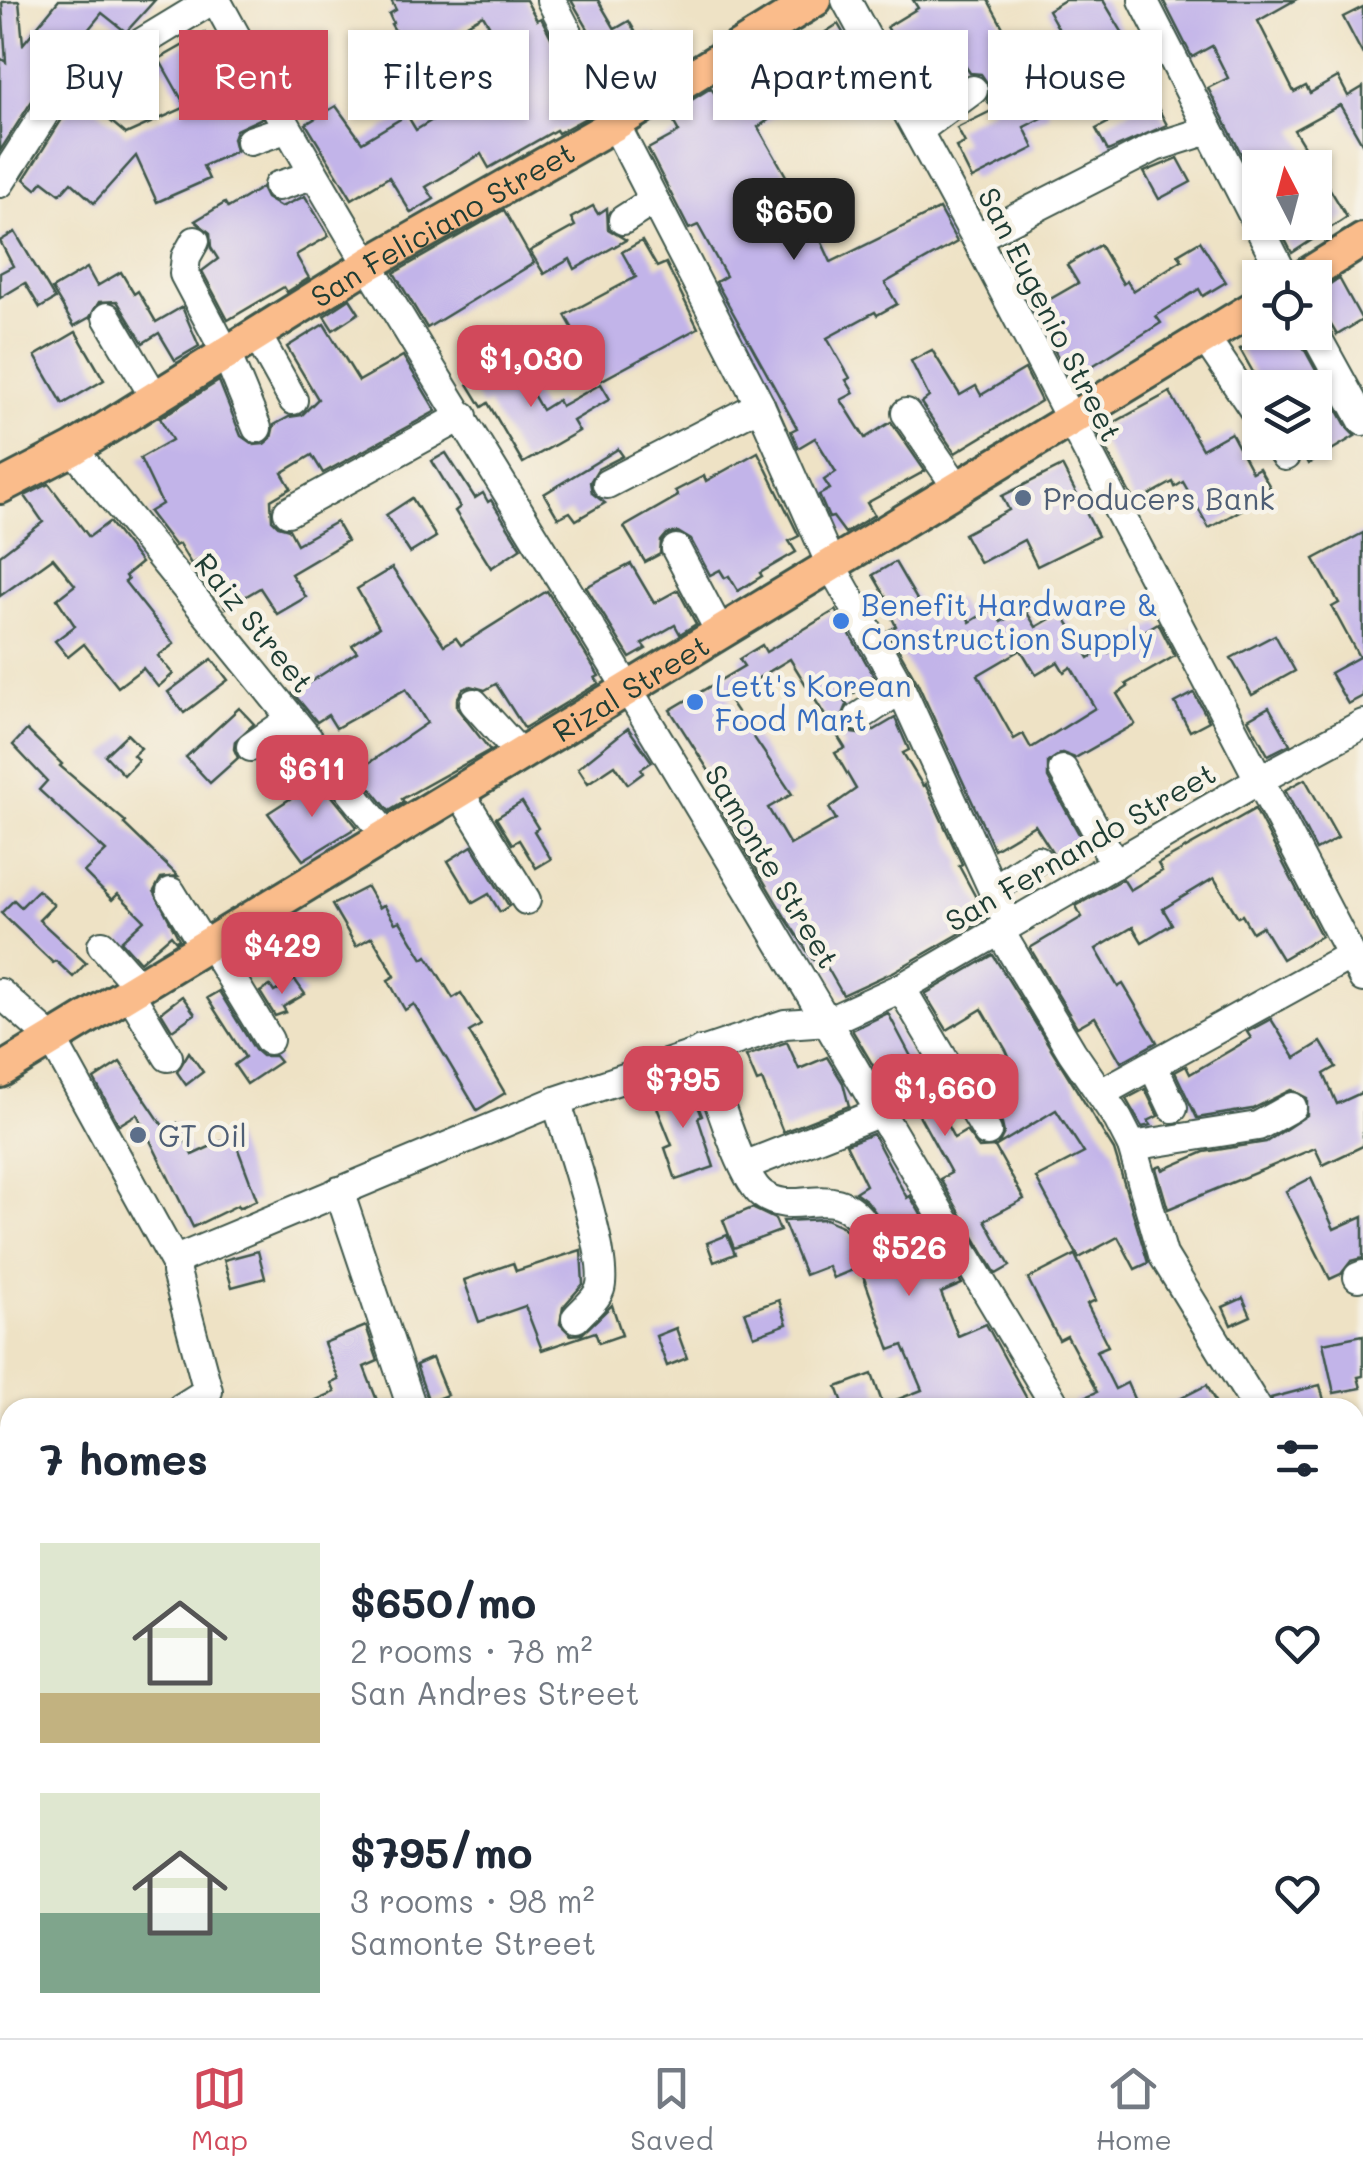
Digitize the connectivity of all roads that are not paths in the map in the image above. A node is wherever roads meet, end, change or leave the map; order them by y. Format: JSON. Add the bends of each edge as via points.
{"nodes":[{"id":1,"x":214,"y":0,"type":"edge"},
{"id":2,"x":552,"y":0,"type":"edge"},
{"id":3,"x":814,"y":0,"type":"edge"},
{"id":4,"x":846,"y":0,"type":"edge"},
{"id":5,"x":1143,"y":0,"type":"edge"},
{"id":6,"x":973,"y":90,"type":"dead end"},
{"id":7,"x":615,"y":124,"type":"junction"},
{"id":8,"x":286,"y":128,"type":"junction"},
{"id":9,"x":919,"y":130,"type":"junction"},
{"id":10,"x":1209,"y":130,"type":"junction"},
{"id":11,"x":250,"y":141,"type":"dead end"},
{"id":12,"x":313,"y":175,"type":"junction"},
{"id":13,"x":0,"y":183,"type":"edge"},
{"id":14,"x":278,"y":186,"type":"dead end"},
{"id":15,"x":654,"y":200,"type":"junction"},
{"id":16,"x":623,"y":220,"type":"dead end"},
{"id":17,"x":976,"y":238,"type":"junction"},
{"id":18,"x":196,"y":240,"type":"dead end"},
{"id":19,"x":1363,"y":240,"type":"edge"},
{"id":20,"x":1276,"y":260,"type":"edge"},
{"id":21,"x":1331,"y":260,"type":"edge"},
{"id":22,"x":369,"y":264,"type":"junction"},
{"id":23,"x":1242,"y":316,"type":"edge"},
{"id":24,"x":107,"y":317,"type":"dead end"},
{"id":25,"x":258,"y":336,"type":"junction"},
{"id":26,"x":1206,"y":339,"type":"junction"},
{"id":27,"x":1324,"y":350,"type":"edge"},
{"id":28,"x":227,"y":355,"type":"junction"},
{"id":29,"x":1242,"y":392,"type":"edge"},
{"id":30,"x":154,"y":396,"type":"junction"},
{"id":31,"x":294,"y":400,"type":"dead end"},
{"id":32,"x":760,"y":405,"type":"junction"},
{"id":33,"x":906,"y":412,"type":"dead end"},
{"id":34,"x":462,"y":416,"type":"junction"},
{"id":35,"x":1068,"y":420,"type":"junction"},
{"id":36,"x":1363,"y":421,"type":"edge"},
{"id":37,"x":257,"y":428,"type":"dead end"},
{"id":38,"x":73,"y":449,"type":"junction"},
{"id":39,"x":607,"y":484,"type":"dead end"},
{"id":40,"x":0,"y":486,"type":"edge"},
{"id":41,"x":958,"y":487,"type":"junction"},
{"id":42,"x":288,"y":512,"type":"dead end"},
{"id":43,"x":676,"y":549,"type":"dead end"},
{"id":44,"x":832,"y":564,"type":"junction"},
{"id":45,"x":719,"y":630,"type":"junction"},
{"id":46,"x":628,"y":689,"type":"junction"},
{"id":47,"x":901,"y":689,"type":"junction"},
{"id":48,"x":474,"y":703,"type":"dead end"},
{"id":49,"x":859,"y":717,"type":"dead end"},
{"id":50,"x":291,"y":718,"type":"junction"},
{"id":51,"x":1363,"y":724,"type":"edge"},
{"id":52,"x":251,"y":747,"type":"dead end"},
{"id":53,"x":521,"y":755,"type":"junction"},
{"id":54,"x":1063,"y":770,"type":"dead end"},
{"id":55,"x":1257,"y":780,"type":"junction"},
{"id":56,"x":460,"y":792,"type":"junction"},
{"id":57,"x":386,"y":836,"type":"junction"},
{"id":58,"x":1036,"y":860,"type":"dead end"},
{"id":59,"x":1114,"y":864,"type":"junction"},
{"id":60,"x":993,"y":890,"type":"junction"},
{"id":61,"x":171,"y":892,"type":"dead end"},
{"id":62,"x":526,"y":900,"type":"dead end"},
{"id":63,"x":1004,"y":928,"type":"junction"},
{"id":64,"x":207,"y":944,"type":"junction"},
{"id":65,"x":102,"y":945,"type":"dead end"},
{"id":66,"x":1357,"y":967,"type":"edge"},
{"id":67,"x":902,"y":988,"type":"junction"},
{"id":68,"x":134,"y":989,"type":"junction"},
{"id":69,"x":0,"y":992,"type":"edge"},
{"id":70,"x":829,"y":1021,"type":"junction"},
{"id":71,"x":52,"y":1039,"type":"junction"},
{"id":72,"x":270,"y":1040,"type":"dead end"},
{"id":73,"x":702,"y":1051,"type":"junction"},
{"id":74,"x":168,"y":1056,"type":"dead end"},
{"id":75,"x":1153,"y":1066,"type":"junction"},
{"id":76,"x":0,"y":1071,"type":"edge"},
{"id":77,"x":1101,"y":1093,"type":"junction"},
{"id":78,"x":556,"y":1101,"type":"junction"},
{"id":79,"x":1292,"y":1107,"type":"dead end"},
{"id":80,"x":1174,"y":1108,"type":"dead end"},
{"id":81,"x":878,"y":1114,"type":"junction"},
{"id":82,"x":987,"y":1132,"type":"dead end"},
{"id":83,"x":1132,"y":1146,"type":"junction"},
{"id":84,"x":744,"y":1166,"type":"junction"},
{"id":85,"x":339,"y":1192,"type":"junction"},
{"id":86,"x":866,"y":1227,"type":"dead end"},
{"id":87,"x":176,"y":1264,"type":"junction"},
{"id":88,"x":576,"y":1318,"type":"dead end"},
{"id":89,"x":211,"y":1398,"type":"edge"},
{"id":90,"x":409,"y":1398,"type":"edge"},
{"id":91,"x":1051,"y":1398,"type":"edge"},
{"id":92,"x":1251,"y":1398,"type":"edge"}],
"edges":[{"from":1,"to":8,"type":"street","name":"Samonte Street"},
{"from":1,"to":13,"type":"street","via":[[68,88]]},
{"from":2,"to":7,"type":"street"},
{"from":3,"to":7,"type":"main road","name":"San Feliciano Street"},
{"from":4,"to":9,"type":"street","name":"San Eugenio Street"},
{"from":5,"to":10,"type":"street"},
{"from":6,"to":9,"type":"street"},
{"from":7,"to":15,"type":"street"},
{"from":7,"to":22,"type":"main road","name":"San Feliciano Street"},
{"from":8,"to":11,"type":"street"},
{"from":8,"to":12,"type":"street","name":"Samonte Street"},
{"from":9,"to":17,"type":"street","name":"San Eugenio Street"},
{"from":10,"to":17,"type":"street","via":[[1155,147]]},
{"from":10,"to":20,"type":"street"},
{"from":12,"to":14,"type":"street"},
{"from":12,"to":22,"type":"street","name":"Samonte Street"},
{"from":15,"to":16,"type":"street"},
{"from":15,"to":32,"type":"street"},
{"from":17,"to":35,"type":"street","name":"San Eugenio Street"},
{"from":18,"to":28,"type":"street","via":[[184,274]]},
{"from":19,"to":21,"type":"main road"},
{"from":22,"to":25,"type":"main road","name":"San Feliciano Street"},
{"from":22,"to":34,"type":"street","name":"Samonte Street"},
{"from":23,"to":26,"type":"main road","name":"Rizal Street"},
{"from":24,"to":30,"type":"street"},
{"from":25,"to":28,"type":"main road","name":"San Feliciano Street"},
{"from":25,"to":31,"type":"street"},
{"from":26,"to":29,"type":"street"},
{"from":26,"to":35,"type":"main road","name":"Rizal Street"},
{"from":27,"to":36,"type":"street"},
{"from":28,"to":30,"type":"main road","name":"San Feliciano Street"},
{"from":28,"to":37,"type":"street"},
{"from":30,"to":38,"type":"main road","name":"San Feliciano Street"},
{"from":32,"to":39,"type":"street"},
{"from":32,"to":44,"type":"street"},
{"from":33,"to":41,"type":"street"},
{"from":34,"to":42,"type":"street"},
{"from":34,"to":46,"type":"street","name":"Samonte Street"},
{"from":35,"to":41,"type":"main road","name":"Rizal Street"},
{"from":35,"to":55,"type":"street","name":"San Eugenio Street"},
{"from":38,"to":40,"type":"main road","name":"San Feliciano Street"},
{"from":38,"to":50,"type":"street","name":"Raiz Street"},
{"from":41,"to":44,"type":"main road","name":"Rizal Street"},
{"from":43,"to":45,"type":"street"},
{"from":44,"to":45,"type":"main road","name":"Rizal Street"},
{"from":44,"to":47,"type":"street"},
{"from":45,"to":46,"type":"main road","name":"Rizal Street"},
{"from":46,"to":53,"type":"main road","name":"Rizal Street"},
{"from":46,"to":70,"type":"street","name":"Samonte Street"},
{"from":47,"to":49,"type":"street"},
{"from":47,"to":60,"type":"street"},
{"from":48,"to":53,"type":"street"},
{"from":50,"to":52,"type":"street"},
{"from":50,"to":57,"type":"street","name":"Raiz Street"},
{"from":51,"to":55,"type":"street","name":"San Fernando Street"},
{"from":53,"to":56,"type":"main road","name":"Rizal Street"},
{"from":54,"to":59,"type":"street"},
{"from":55,"to":59,"type":"street","name":"San Fernando Street"},
{"from":55,"to":66,"type":"street","name":"San Eugenio Street"},
{"from":56,"to":57,"type":"main road","name":"Rizal Street"},
{"from":56,"to":62,"type":"street"},
{"from":57,"to":64,"type":"main road","name":"Rizal Street"},
{"from":58,"to":60,"type":"street"},
{"from":59,"to":63,"type":"street","name":"San Fernando Street"},
{"from":60,"to":63,"type":"street"},
{"from":61,"to":64,"type":"street"},
{"from":63,"to":67,"type":"street","name":"San Fernando Street"},
{"from":63,"to":77,"type":"street"},
{"from":64,"to":68,"type":"main road","name":"Rizal Street"},
{"from":64,"to":72,"type":"street"},
{"from":65,"to":68,"type":"street"},
{"from":66,"to":75,"type":"street","via":[[1267,999]]},
{"from":67,"to":70,"type":"street","name":"San Fernando Street"},
{"from":67,"to":82,"type":"street"},
{"from":68,"to":71,"type":"main road","name":"Rizal Street"},
{"from":68,"to":74,"type":"street"},
{"from":69,"to":71,"type":"street"},
{"from":70,"to":73,"type":"street","name":"San Fernando Street","via":[[785,1024]]},
{"from":70,"to":81,"type":"street","name":"Samonte Street"},
{"from":71,"to":76,"type":"main road","name":"Rizal Street"},
{"from":71,"to":87,"type":"street"},
{"from":73,"to":78,"type":"street","name":"San Fernando Street"},
{"from":73,"to":84,"type":"street"},
{"from":75,"to":77,"type":"street"},
{"from":75,"to":80,"type":"street"},
{"from":77,"to":83,"type":"street"},
{"from":78,"to":85,"type":"street","name":"San Fernando Street"},
{"from":78,"to":88,"type":"street","via":[[603,1275],[599,1293]]},
{"from":79,"to":83,"type":"street","via":[[1258,1126]]},
{"from":81,"to":84,"type":"street"},
{"from":81,"to":91,"type":"street","name":"Samonte Street"},
{"from":83,"to":92,"type":"street","via":[[1164,1256]]},
{"from":84,"to":86,"type":"street","via":[[750,1183],[773,1201],[844,1203]]},
{"from":85,"to":87,"type":"street","name":"San Fernando Street"},
{"from":85,"to":90,"type":"street"},
{"from":87,"to":89,"type":"street"}]}
